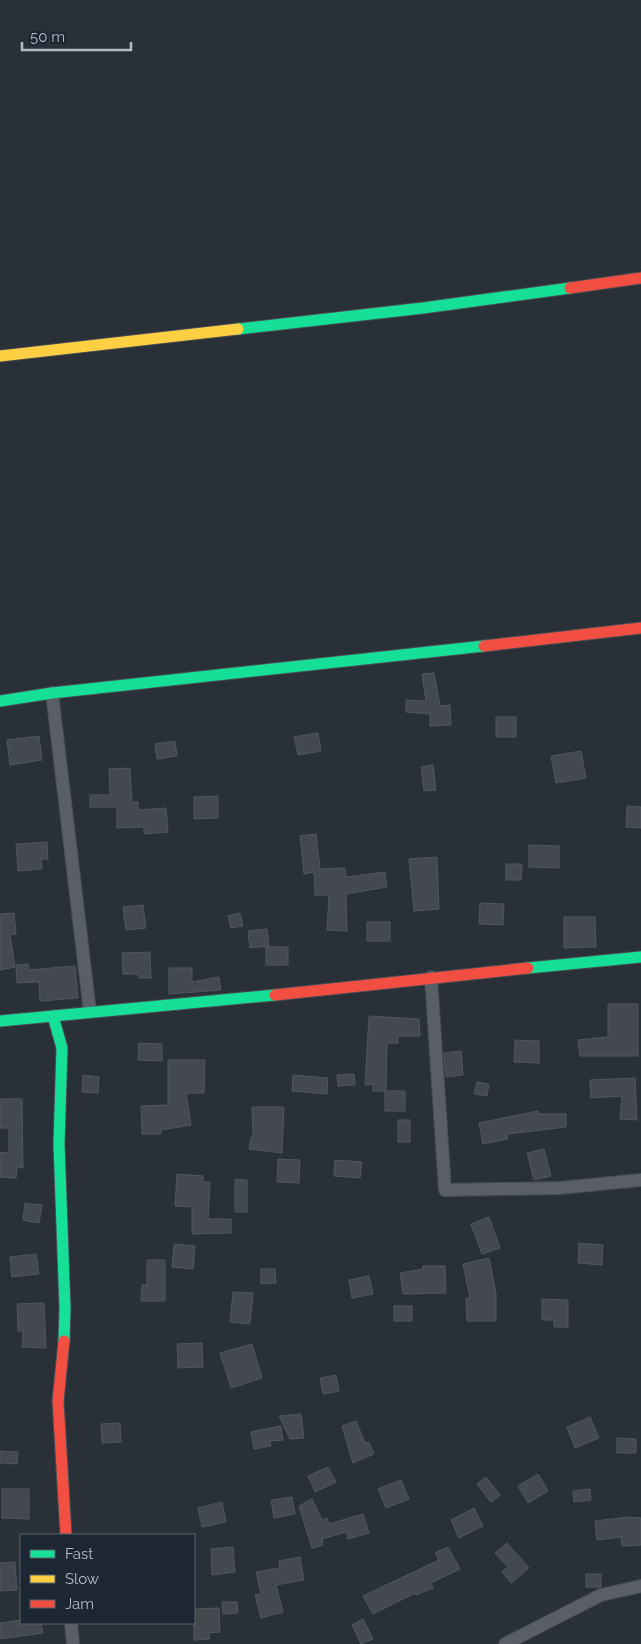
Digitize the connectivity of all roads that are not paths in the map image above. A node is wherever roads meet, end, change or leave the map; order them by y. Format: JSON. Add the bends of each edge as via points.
{"nodes":[{"id":1,"x":641,"y":278,"type":"edge"},
{"id":2,"x":0,"y":356,"type":"edge"},
{"id":3,"x":641,"y":628,"type":"edge"},
{"id":4,"x":52,"y":693,"type":"junction"},
{"id":5,"x":0,"y":701,"type":"edge"},
{"id":6,"x":641,"y":957,"type":"edge"},
{"id":7,"x":431,"y":978,"type":"junction"},
{"id":8,"x":90,"y":1012,"type":"junction"},
{"id":9,"x":54,"y":1016,"type":"junction"},
{"id":10,"x":0,"y":1021,"type":"edge"},
{"id":11,"x":641,"y":1180,"type":"edge"},
{"id":12,"x":66,"y":1534,"type":"edge"},
{"id":13,"x":641,"y":1586,"type":"edge"},
{"id":14,"x":72,"y":1624,"type":"edge"},
{"id":15,"x":73,"y":1644,"type":"edge"},
{"id":16,"x":505,"y":1644,"type":"edge"}],
"edges":[{"from":1,"to":2,"type":"street","via":[[423,308]]},
{"from":3,"to":4,"type":"street"},
{"from":4,"to":5,"type":"street"},
{"from":4,"to":8,"type":"street"},
{"from":6,"to":7,"type":"street"},
{"from":7,"to":8,"type":"street","via":[[229,1001]]},
{"from":7,"to":11,"type":"street","via":[[445,1190],[560,1188]]},
{"from":8,"to":9,"type":"street"},
{"from":9,"to":10,"type":"street"},
{"from":9,"to":12,"type":"street","via":[[62,1048],[59,1144],[65,1308],[58,1401]]},
{"from":13,"to":16,"type":"street","via":[[601,1596]]},
{"from":14,"to":15,"type":"street"}]}
